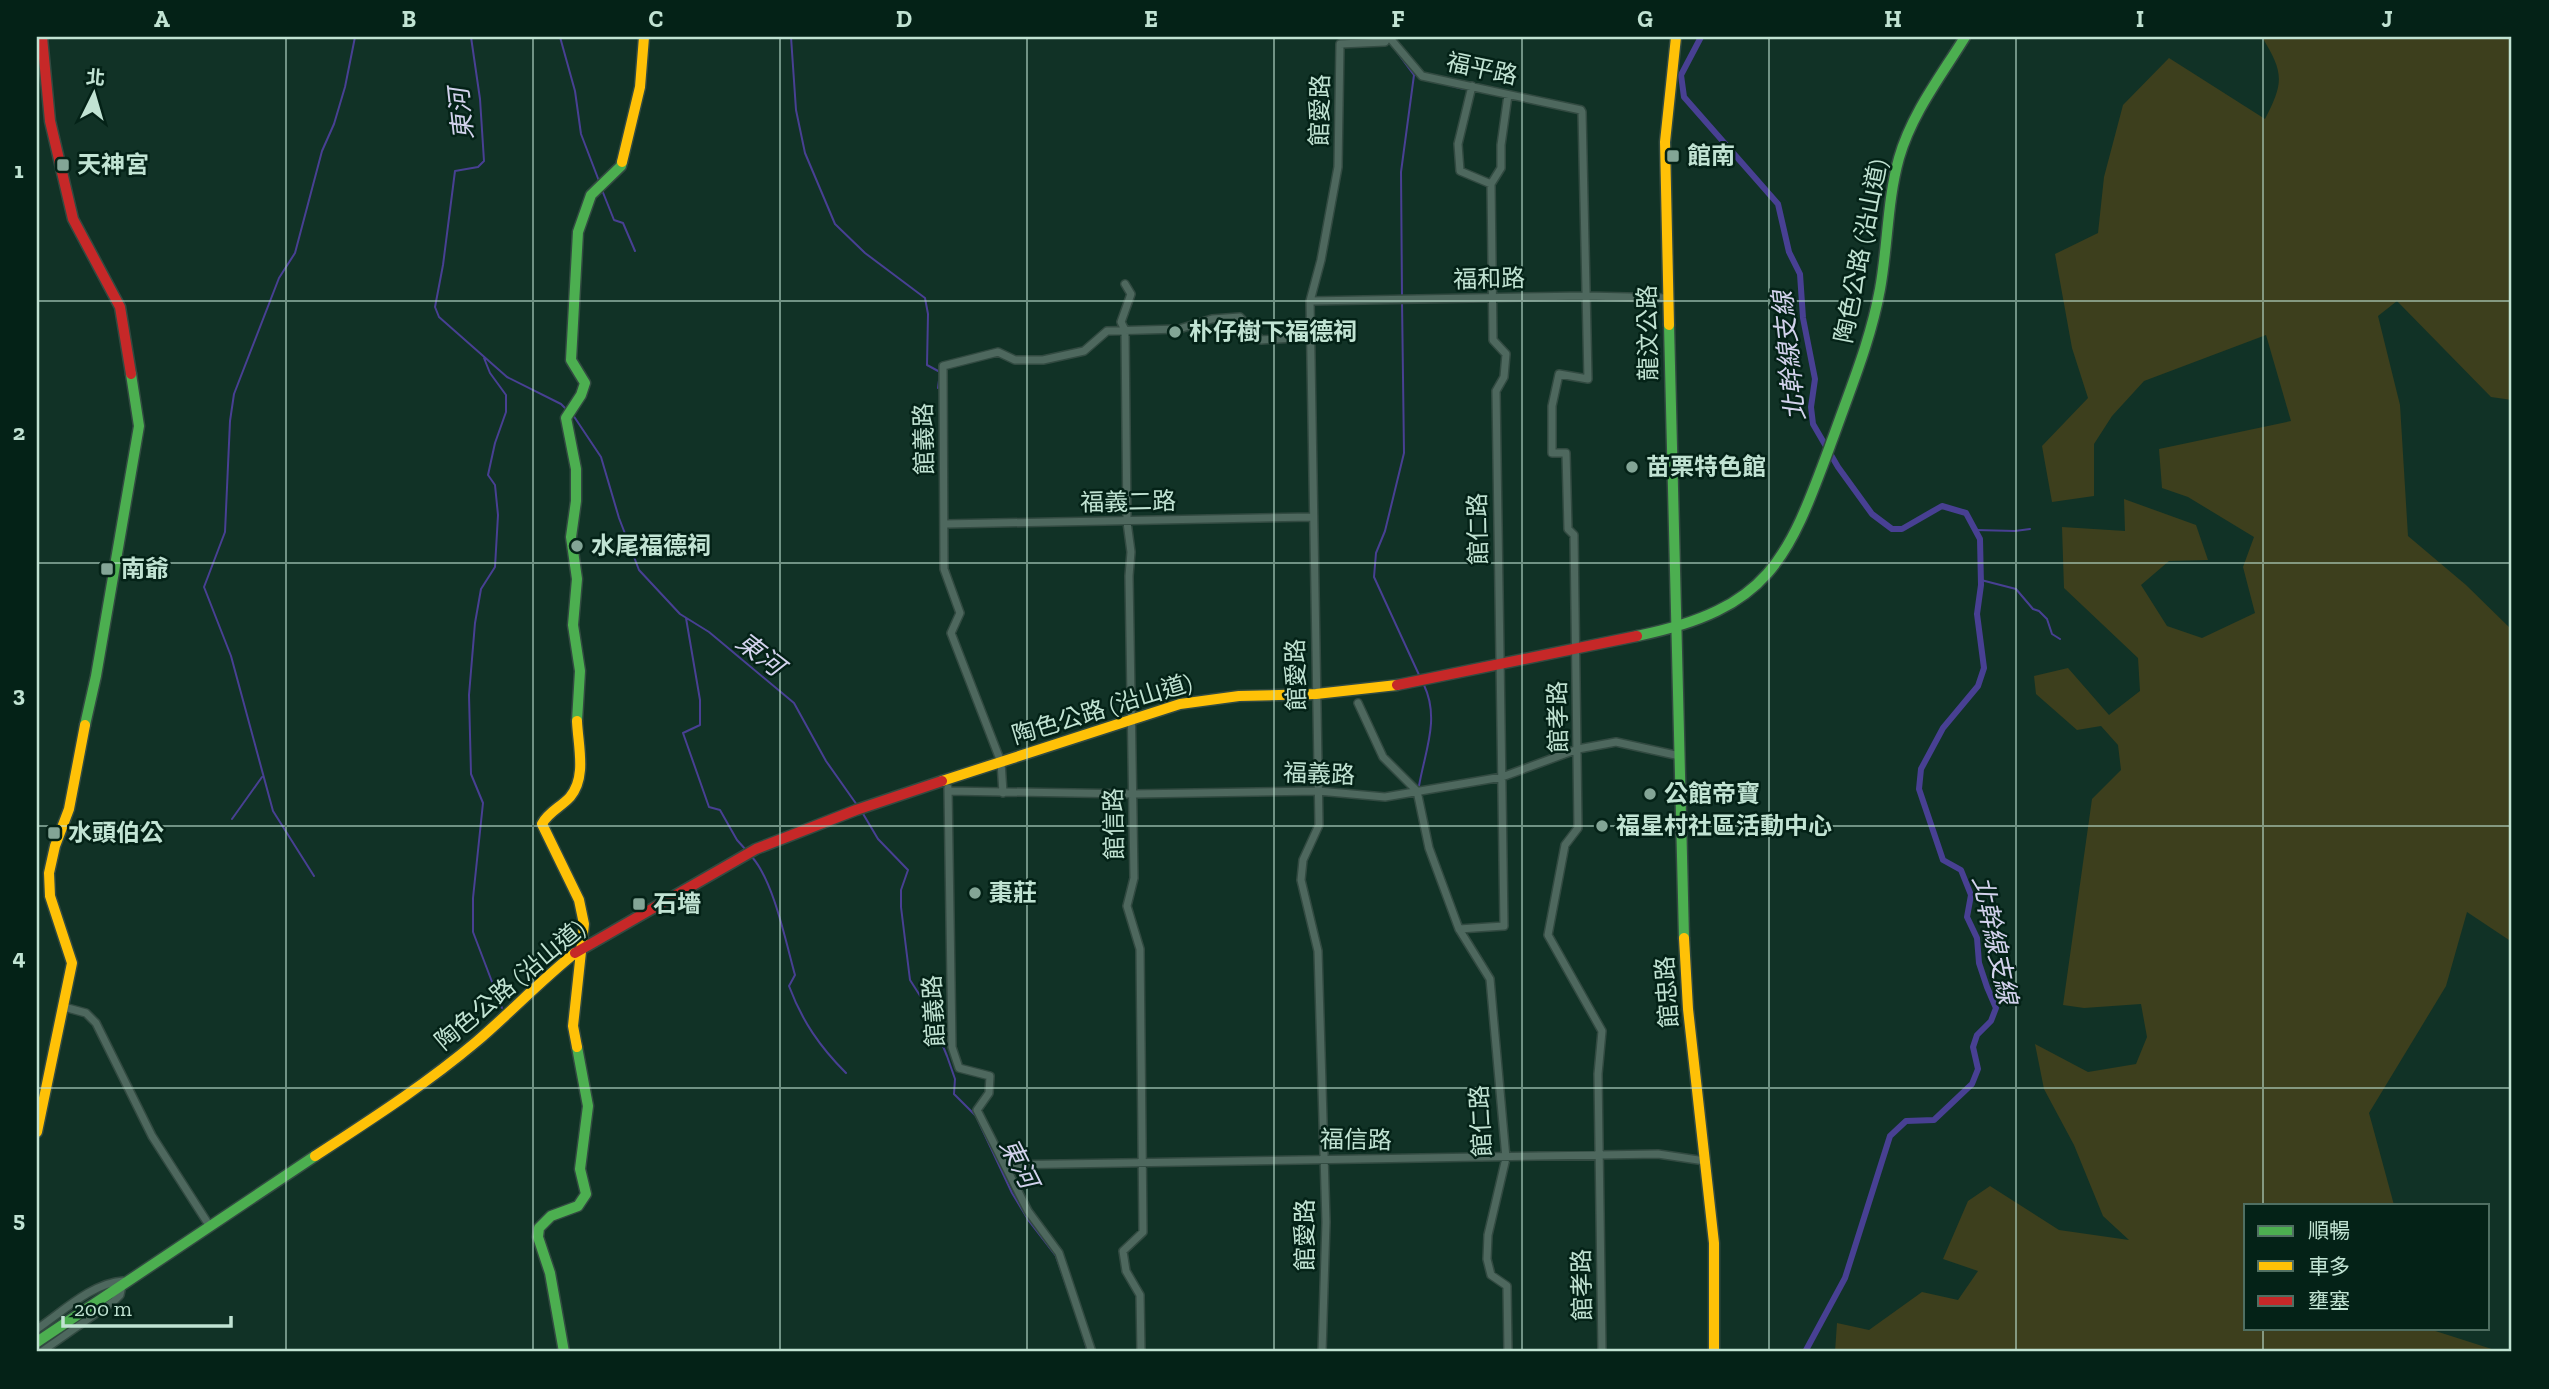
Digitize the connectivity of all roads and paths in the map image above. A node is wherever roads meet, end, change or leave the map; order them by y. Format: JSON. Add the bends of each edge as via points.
{"nodes":[{"id":1,"x":41,"y":37,"type":"edge"},
{"id":2,"x":644,"y":37,"type":"edge"},
{"id":3,"x":1389,"y":37,"type":"edge"},
{"id":4,"x":1676,"y":37,"type":"edge"},
{"id":5,"x":1965,"y":37,"type":"edge"},
{"id":6,"x":1472,"y":86,"type":"junction"},
{"id":7,"x":1508,"y":95,"type":"junction"},
{"id":8,"x":1582,"y":112,"type":"joint"},
{"id":9,"x":1492,"y":184,"type":"junction"},
{"id":10,"x":1125,"y":284,"type":"dead end"},
{"id":11,"x":1586,"y":296,"type":"junction"},
{"id":12,"x":1669,"y":298,"type":"junction"},
{"id":13,"x":1494,"y":299,"type":"junction"},
{"id":14,"x":1310,"y":302,"type":"junction"},
{"id":15,"x":1125,"y":330,"type":"junction"},
{"id":16,"x":1309,"y":337,"type":"junction"},
{"id":17,"x":1312,"y":517,"type":"junction"},
{"id":18,"x":1128,"y":522,"type":"junction"},
{"id":19,"x":945,"y":524,"type":"junction"},
{"id":20,"x":1677,"y":628,"type":"junction"},
{"id":21,"x":1577,"y":649,"type":"junction"},
{"id":22,"x":1500,"y":664,"type":"junction"},
{"id":23,"x":1316,"y":694,"type":"junction"},
{"id":24,"x":1358,"y":703,"type":"dead end"},
{"id":25,"x":1132,"y":718,"type":"junction"},
{"id":26,"x":1578,"y":749,"type":"junction"},
{"id":27,"x":1680,"y":756,"type":"junction"},
{"id":28,"x":1001,"y":762,"type":"junction"},
{"id":29,"x":1502,"y":776,"type":"junction"},
{"id":30,"x":948,"y":780,"type":"junction"},
{"id":31,"x":948,"y":791,"type":"junction"},
{"id":32,"x":1318,"y":791,"type":"junction"},
{"id":33,"x":1417,"y":791,"type":"junction"},
{"id":34,"x":1003,"y":793,"type":"junction"},
{"id":35,"x":1133,"y":794,"type":"junction"},
{"id":36,"x":1459,"y":929,"type":"junction"},
{"id":37,"x":582,"y":947,"type":"junction"},
{"id":38,"x":64,"y":1007,"type":"junction"},
{"id":39,"x":37,"y":1132,"type":"edge"},
{"id":40,"x":1599,"y":1156,"type":"junction"},
{"id":41,"x":1323,"y":1158,"type":"junction"},
{"id":42,"x":1506,"y":1158,"type":"junction"},
{"id":43,"x":1142,"y":1161,"type":"junction"},
{"id":44,"x":1705,"y":1161,"type":"junction"},
{"id":45,"x":1005,"y":1165,"type":"junction"},
{"id":46,"x":209,"y":1225,"type":"junction"},
{"id":47,"x":123,"y":1281,"type":"junction"},
{"id":48,"x":37,"y":1329,"type":"edge"},
{"id":49,"x":37,"y":1342,"type":"edge"},
{"id":50,"x":41,"y":1352,"type":"edge"},
{"id":51,"x":564,"y":1352,"type":"edge"},
{"id":52,"x":1092,"y":1352,"type":"edge"},
{"id":53,"x":1141,"y":1352,"type":"edge"},
{"id":54,"x":1322,"y":1352,"type":"edge"},
{"id":55,"x":1508,"y":1352,"type":"edge"},
{"id":56,"x":1602,"y":1352,"type":"edge"},
{"id":57,"x":1714,"y":1352,"type":"edge"}],
"edges":[{"from":1,"to":38,"type":"main road","via":[[50,121],[73,219],[120,307],[139,426],[96,676],[69,810],[50,873],[50,896],[72,963]]},
{"from":2,"to":37,"type":"main road","via":[[640,88],[621,166],[588,202],[579,232],[571,360],[585,383],[566,418],[576,469],[571,537],[577,579],[573,625],[580,671],[580,774],[568,799],[542,824],[579,900]]},
{"from":3,"to":6,"type":"street","name":"福平路","via":[[1422,76]]},
{"from":3,"to":14,"type":"street","name":"館愛路","via":[[1385,42],[1340,44],[1338,167]]},
{"from":4,"to":12,"type":"main road","name":"龍汶公路","via":[[1665,142]]},
{"from":5,"to":20,"type":"main road","name":"陶色公路 (沿山道)","via":[[1906,138],[1864,352],[1804,515],[1782,556],[1737,601]]},
{"from":6,"to":7,"type":"street","name":"福平路"},
{"from":6,"to":9,"type":"street","via":[[1458,144],[1460,171]]},
{"from":7,"to":8,"type":"street","name":"福平路"},
{"from":7,"to":9,"type":"street","name":"館仁路","via":[[1501,168]]},
{"from":8,"to":11,"type":"street","name":"館孝路"},
{"from":9,"to":13,"type":"street","name":"館仁路"},
{"from":10,"to":15,"type":"street","name":"館信路","via":[[1131,294],[1121,322]]},
{"from":11,"to":12,"type":"street","name":"福和路"},
{"from":11,"to":13,"type":"street","name":"福和路"},
{"from":11,"to":21,"type":"street","name":"館孝路","via":[[1588,379],[1559,374],[1552,406],[1552,453],[1566,453]]},
{"from":12,"to":20,"type":"main road","name":"龍汶公路"},
{"from":13,"to":14,"type":"street","name":"福和路"},
{"from":13,"to":22,"type":"street","name":"館仁路","via":[[1493,340],[1506,354],[1504,377],[1496,391]]},
{"from":14,"to":16,"type":"street","name":"館愛路"},
{"from":15,"to":16,"type":"street","via":[[1179,329],[1240,317],[1261,340]]},
{"from":15,"to":18,"type":"street","name":"館信路"},
{"from":15,"to":19,"type":"street","name":"館義路","via":[[1107,331],[1084,351],[1047,359],[1015,360],[998,352],[943,366]]},
{"from":16,"to":17,"type":"street","name":"館愛路"},
{"from":17,"to":18,"type":"street","name":"福義二路"},
{"from":17,"to":23,"type":"street","name":"館愛路"},
{"from":18,"to":19,"type":"street","name":"福義二路"},
{"from":18,"to":25,"type":"street","name":"館信路"},
{"from":19,"to":28,"type":"street","name":"館義路","via":[[944,569],[960,612],[951,633]]},
{"from":20,"to":21,"type":"main road","name":"陶色公路 (沿山道)"},
{"from":20,"to":27,"type":"main road","name":"館忠路"},
{"from":21,"to":22,"type":"main road","name":"陶色公路 (沿山道)"},
{"from":21,"to":26,"type":"street","name":"館孝路"},
{"from":22,"to":23,"type":"main road","name":"陶色公路 (沿山道)","via":[[1384,688]]},
{"from":22,"to":29,"type":"street","name":"館仁路"},
{"from":23,"to":25,"type":"main road","name":"陶色公路 (沿山道)","via":[[1200,700]]},
{"from":23,"to":32,"type":"street","name":"館愛路"},
{"from":24,"to":33,"type":"street","via":[[1383,757]]},
{"from":25,"to":28,"type":"main road","name":"陶色公路 (沿山道)"},
{"from":25,"to":35,"type":"street","name":"館信路"},
{"from":26,"to":27,"type":"street","name":"福義路","via":[[1616,743]]},
{"from":26,"to":29,"type":"street","name":"福義路"},
{"from":26,"to":40,"type":"street","name":"館孝路","via":[[1578,828],[1565,845],[1548,935],[1602,1031]]},
{"from":27,"to":44,"type":"main road","name":"館忠路","via":[[1686,973]]},
{"from":28,"to":30,"type":"main road","name":"陶色公路 (沿山道)"},
{"from":28,"to":34,"type":"street","name":"館義路"},
{"from":29,"to":33,"type":"street","name":"福義路"},
{"from":29,"to":36,"type":"street","name":"館仁路","via":[[1504,926]]},
{"from":30,"to":31,"type":"street","name":"館義路"},
{"from":30,"to":37,"type":"main road","name":"陶色公路 (沿山道)","via":[[756,849]]},
{"from":31,"to":34,"type":"street","name":"福義路"},
{"from":31,"to":45,"type":"street","name":"館義路","via":[[952,1047],[959,1068],[990,1076],[989,1093],[977,1110]]},
{"from":32,"to":33,"type":"street","name":"福義路","via":[[1385,797]]},
{"from":32,"to":35,"type":"street","name":"福義路"},
{"from":32,"to":41,"type":"street","name":"館愛路","via":[[1319,825],[1303,860],[1301,880],[1318,951]]},
{"from":33,"to":36,"type":"street","name":"館仁路","via":[[1429,848]]},
{"from":34,"to":35,"type":"street","name":"福義路"},
{"from":35,"to":43,"type":"street","name":"館信路","via":[[1134,877],[1127,906],[1140,949]]},
{"from":36,"to":42,"type":"street","name":"館仁路","via":[[1490,979]]},
{"from":37,"to":46,"type":"main road","name":"陶色公路 (沿山道)","via":[[408,1096]]},
{"from":37,"to":51,"type":"main road","via":[[573,1026],[588,1106],[580,1169],[586,1194],[578,1206],[542,1222],[538,1237],[550,1273]]},
{"from":38,"to":39,"type":"main road"},
{"from":38,"to":46,"type":"street","via":[[86,1013],[96,1023],[152,1136]]},
{"from":40,"to":42,"type":"street","name":"福信路"},
{"from":40,"to":44,"type":"street","name":"福信路","via":[[1658,1154]]},
{"from":40,"to":56,"type":"street","name":"館孝路"},
{"from":41,"to":42,"type":"street","name":"福信路"},
{"from":41,"to":43,"type":"street","name":"福信路"},
{"from":41,"to":54,"type":"street","name":"館愛路"},
{"from":42,"to":55,"type":"street","name":"館仁路","via":[[1487,1259],[1491,1275],[1507,1286]]},
{"from":43,"to":45,"type":"street","name":"福信路"},
{"from":43,"to":53,"type":"street","name":"館信路","via":[[1143,1231],[1123,1251],[1126,1271],[1140,1295]]},
{"from":44,"to":57,"type":"main road","name":"館忠路","via":[[1714,1243]]},
{"from":45,"to":52,"type":"street","name":"館義路","via":[[1028,1211],[1059,1253]]},
{"from":46,"to":47,"type":"main road","name":"陶色公路 (沿山道)"},
{"from":47,"to":48,"type":"street","via":[[93,1291]]},
{"from":47,"to":49,"type":"main road","name":"陶色公路 (沿山道)"},
{"from":47,"to":50,"type":"street","via":[[114,1301]]}]}
